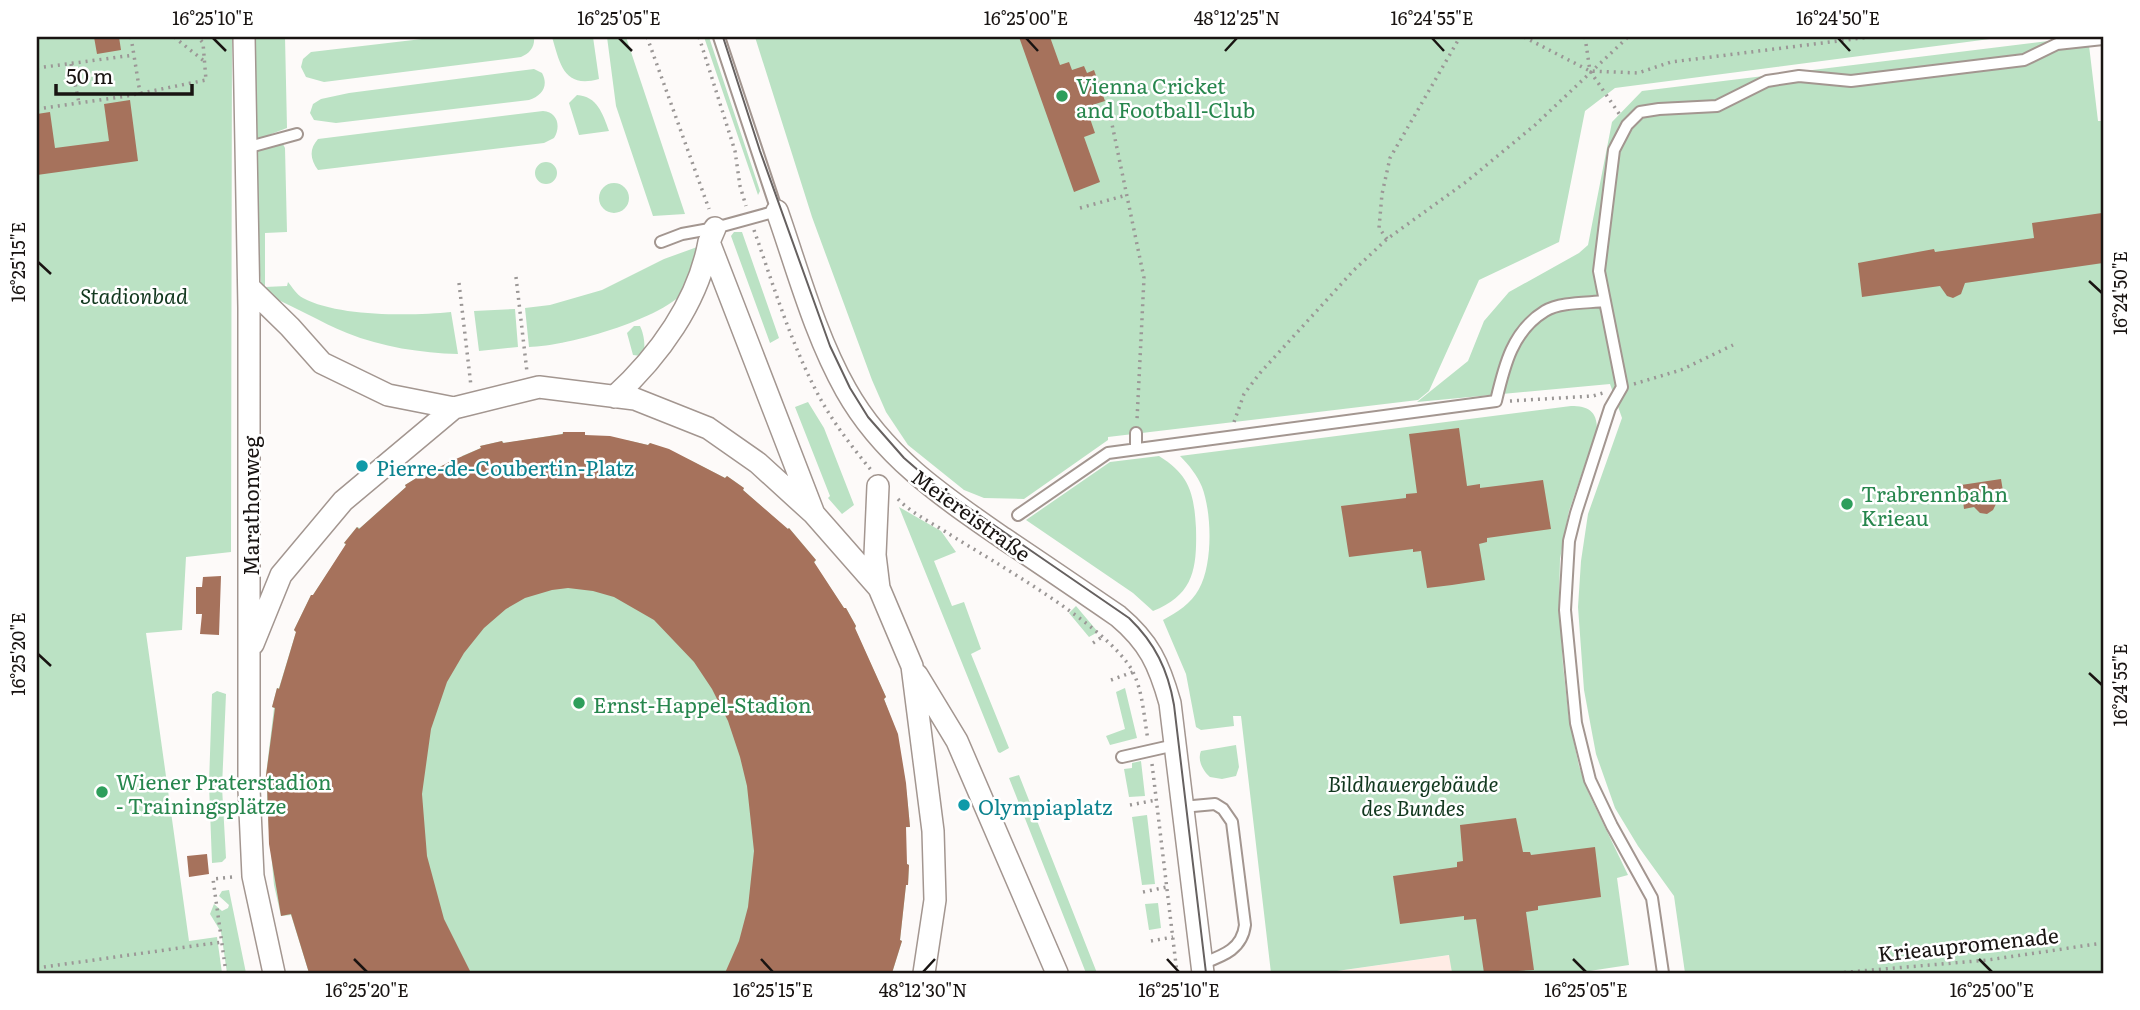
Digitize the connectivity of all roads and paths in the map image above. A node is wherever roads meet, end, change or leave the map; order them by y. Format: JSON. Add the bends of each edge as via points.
{"nodes":[{"id":1,"x":131,"y":37,"type":"edge"},
{"id":2,"x":174,"y":37,"type":"edge"},
{"id":3,"x":198,"y":37,"type":"edge"},
{"id":4,"x":244,"y":37,"type":"edge"},
{"id":5,"x":647,"y":37,"type":"edge"},
{"id":6,"x":719,"y":37,"type":"edge"},
{"id":7,"x":1460,"y":37,"type":"edge"},
{"id":8,"x":1524,"y":37,"type":"edge"},
{"id":9,"x":1585,"y":37,"type":"edge"},
{"id":10,"x":1628,"y":37,"type":"edge"},
{"id":11,"x":1870,"y":37,"type":"edge"},
{"id":12,"x":2103,"y":39,"type":"edge"},
{"id":13,"x":134,"y":55,"type":"junction"},
{"id":14,"x":204,"y":61,"type":"junction"},
{"id":15,"x":71,"y":64,"type":"junction"},
{"id":16,"x":37,"y":68,"type":"edge"},
{"id":17,"x":1590,"y":71,"type":"junction"},
{"id":18,"x":140,"y":93,"type":"junction"},
{"id":19,"x":79,"y":103,"type":"junction"},
{"id":20,"x":1108,"y":104,"type":"dead end"},
{"id":21,"x":37,"y":109,"type":"edge"},
{"id":22,"x":1627,"y":125,"type":"junction"},
{"id":23,"x":297,"y":134,"type":"dead end"},
{"id":24,"x":246,"y":148,"type":"junction"},
{"id":25,"x":1126,"y":195,"type":"junction"},
{"id":26,"x":1080,"y":208,"type":"dead end"},
{"id":27,"x":777,"y":211,"type":"junction"},
{"id":28,"x":712,"y":235,"type":"junction"},
{"id":29,"x":1387,"y":239,"type":"junction"},
{"id":30,"x":661,"y":242,"type":"dead end"},
{"id":31,"x":516,"y":277,"type":"dead end"},
{"id":32,"x":459,"y":284,"type":"dead end"},
{"id":33,"x":249,"y":287,"type":"junction"},
{"id":34,"x":1605,"y":301,"type":"junction"},
{"id":35,"x":1733,"y":345,"type":"dead end"},
{"id":36,"x":1622,"y":387,"type":"junction"},
{"id":37,"x":529,"y":389,"type":"junction"},
{"id":38,"x":614,"y":397,"type":"junction"},
{"id":39,"x":1496,"y":401,"type":"junction"},
{"id":40,"x":464,"y":406,"type":"junction"},
{"id":41,"x":1136,"y":433,"type":"joint"},
{"id":42,"x":1228,"y":437,"type":"junction"},
{"id":43,"x":1136,"y":449,"type":"junction"},
{"id":44,"x":878,"y":486,"type":"dead end"},
{"id":45,"x":903,"y":504,"type":"dead end"},
{"id":46,"x":814,"y":514,"type":"junction"},
{"id":47,"x":1018,"y":515,"type":"dead end"},
{"id":48,"x":879,"y":588,"type":"junction"},
{"id":49,"x":1102,"y":637,"type":"junction"},
{"id":50,"x":1093,"y":643,"type":"dead end"},
{"id":51,"x":248,"y":655,"type":"junction"},
{"id":52,"x":912,"y":666,"type":"junction"},
{"id":53,"x":1133,"y":672,"type":"junction"},
{"id":54,"x":1111,"y":680,"type":"dead end"},
{"id":55,"x":1175,"y":745,"type":"junction"},
{"id":56,"x":1150,"y":750,"type":"junction"},
{"id":57,"x":1122,"y":757,"type":"dead end"},
{"id":58,"x":1156,"y":800,"type":"junction"},
{"id":59,"x":1130,"y":806,"type":"dead end"},
{"id":60,"x":1182,"y":807,"type":"junction"},
{"id":61,"x":253,"y":876,"type":"junction"},
{"id":62,"x":1167,"y":887,"type":"junction"},
{"id":63,"x":1143,"y":892,"type":"dead end"},
{"id":64,"x":1173,"y":937,"type":"junction"},
{"id":65,"x":1151,"y":940,"type":"dead end"},
{"id":66,"x":222,"y":942,"type":"junction"},
{"id":67,"x":2103,"y":943,"type":"edge"},
{"id":68,"x":37,"y":968,"type":"edge"},
{"id":69,"x":1202,"y":969,"type":"edge"},
{"id":70,"x":226,"y":973,"type":"edge"},
{"id":71,"x":274,"y":973,"type":"edge"},
{"id":72,"x":924,"y":973,"type":"edge"},
{"id":73,"x":1057,"y":973,"type":"edge"},
{"id":74,"x":1178,"y":973,"type":"edge"},
{"id":75,"x":1663,"y":973,"type":"edge"},
{"id":76,"x":1837,"y":973,"type":"edge"}],
"edges":[{"from":1,"to":13,"type":"path"},
{"from":2,"to":14,"type":"path"},
{"from":3,"to":14,"type":"path"},
{"from":4,"to":24,"type":"street","name":"Marathonweg"},
{"from":5,"to":28,"type":"path"},
{"from":6,"to":27,"type":"lane","name":"Meiereistraße"},
{"from":7,"to":29,"type":"path","via":[[1390,158],[1379,228]]},
{"from":8,"to":17,"type":"path"},
{"from":9,"to":17,"type":"path"},
{"from":10,"to":17,"type":"path"},
{"from":11,"to":17,"type":"path","via":[[1671,62],[1638,73]]},
{"from":12,"to":22,"type":"lane","via":[[2057,44],[2024,60],[1851,81],[1799,76],[1767,81],[1717,106],[1640,113]]},
{"from":13,"to":15,"type":"path"},
{"from":13,"to":18,"type":"path"},
{"from":14,"to":18,"type":"path","via":[[206,80]]},
{"from":15,"to":16,"type":"path"},
{"from":15,"to":19,"type":"path"},
{"from":17,"to":22,"type":"path"},
{"from":17,"to":29,"type":"path","via":[[1535,125]]},
{"from":18,"to":19,"type":"path"},
{"from":19,"to":21,"type":"path"},
{"from":20,"to":25,"type":"path"},
{"from":22,"to":34,"type":"lane","via":[[1614,150],[1609,179],[1599,271]]},
{"from":23,"to":24,"type":"lane"},
{"from":24,"to":33,"type":"street","name":"Marathonweg"},
{"from":25,"to":26,"type":"path"},
{"from":25,"to":41,"type":"path","via":[[1144,278]]},
{"from":27,"to":28,"type":"lane"},
{"from":27,"to":55,"type":"street","name":"Meiereistraße","via":[[829,357],[864,418],[937,493],[1137,632],[1162,673]]},
{"from":28,"to":30,"type":"lane","via":[[682,234]]},
{"from":28,"to":38,"type":"street","via":[[705,268],[673,327],[641,372]]},
{"from":28,"to":46,"type":"street"},
{"from":29,"to":42,"type":"path","via":[[1259,373],[1244,394]]},
{"from":31,"to":37,"type":"path"},
{"from":32,"to":40,"type":"path"},
{"from":33,"to":40,"type":"street","via":[[322,363],[388,395]]},
{"from":33,"to":51,"type":"street","name":"Marathonweg"},
{"from":34,"to":36,"type":"lane"},
{"from":34,"to":39,"type":"lane","via":[[1545,310],[1518,335],[1505,362]]},
{"from":35,"to":36,"type":"path","via":[[1681,370]]},
{"from":36,"to":39,"type":"path","via":[[1593,396]]},
{"from":36,"to":75,"type":"lane","via":[[1610,408],[1576,513],[1569,541],[1565,610],[1576,723],[1590,780],[1652,898]]},
{"from":37,"to":38,"type":"street"},
{"from":37,"to":40,"type":"street"},
{"from":38,"to":46,"type":"street","via":[[635,399],[708,428],[758,463]]},
{"from":39,"to":42,"type":"lane"},
{"from":40,"to":51,"type":"street","via":[[343,500],[281,575]]},
{"from":41,"to":43,"type":"lane"},
{"from":42,"to":43,"type":"lane"},
{"from":43,"to":47,"type":"lane","via":[[1108,453]]},
{"from":44,"to":48,"type":"street","via":[[874,555]]},
{"from":45,"to":49,"type":"path"},
{"from":46,"to":48,"type":"street"},
{"from":48,"to":52,"type":"street"},
{"from":49,"to":50,"type":"path"},
{"from":49,"to":53,"type":"path"},
{"from":51,"to":61,"type":"street","name":"Marathonweg"},
{"from":52,"to":72,"type":"street","via":[[933,831],[935,900]]},
{"from":52,"to":73,"type":"street","via":[[957,741]]},
{"from":53,"to":54,"type":"path"},
{"from":53,"to":56,"type":"path"},
{"from":55,"to":56,"type":"lane"},
{"from":55,"to":60,"type":"street","name":"Meiereistraße"},
{"from":56,"to":57,"type":"lane"},
{"from":56,"to":58,"type":"path"},
{"from":58,"to":59,"type":"path"},
{"from":58,"to":62,"type":"path"},
{"from":60,"to":69,"type":"street","name":"Meiereistraße"},
{"from":60,"to":69,"type":"lane","via":[[1215,804],[1229,815],[1245,925],[1234,948]]},
{"from":61,"to":66,"type":"path","via":[[213,879]]},
{"from":61,"to":71,"type":"street","name":"Marathonweg"},
{"from":62,"to":63,"type":"path"},
{"from":62,"to":64,"type":"path"},
{"from":64,"to":65,"type":"path"},
{"from":64,"to":74,"type":"path"},
{"from":66,"to":68,"type":"path"},
{"from":66,"to":70,"type":"path"},
{"from":67,"to":76,"type":"path","name":"Krieaupromenade","via":[[1988,960]]}]}
